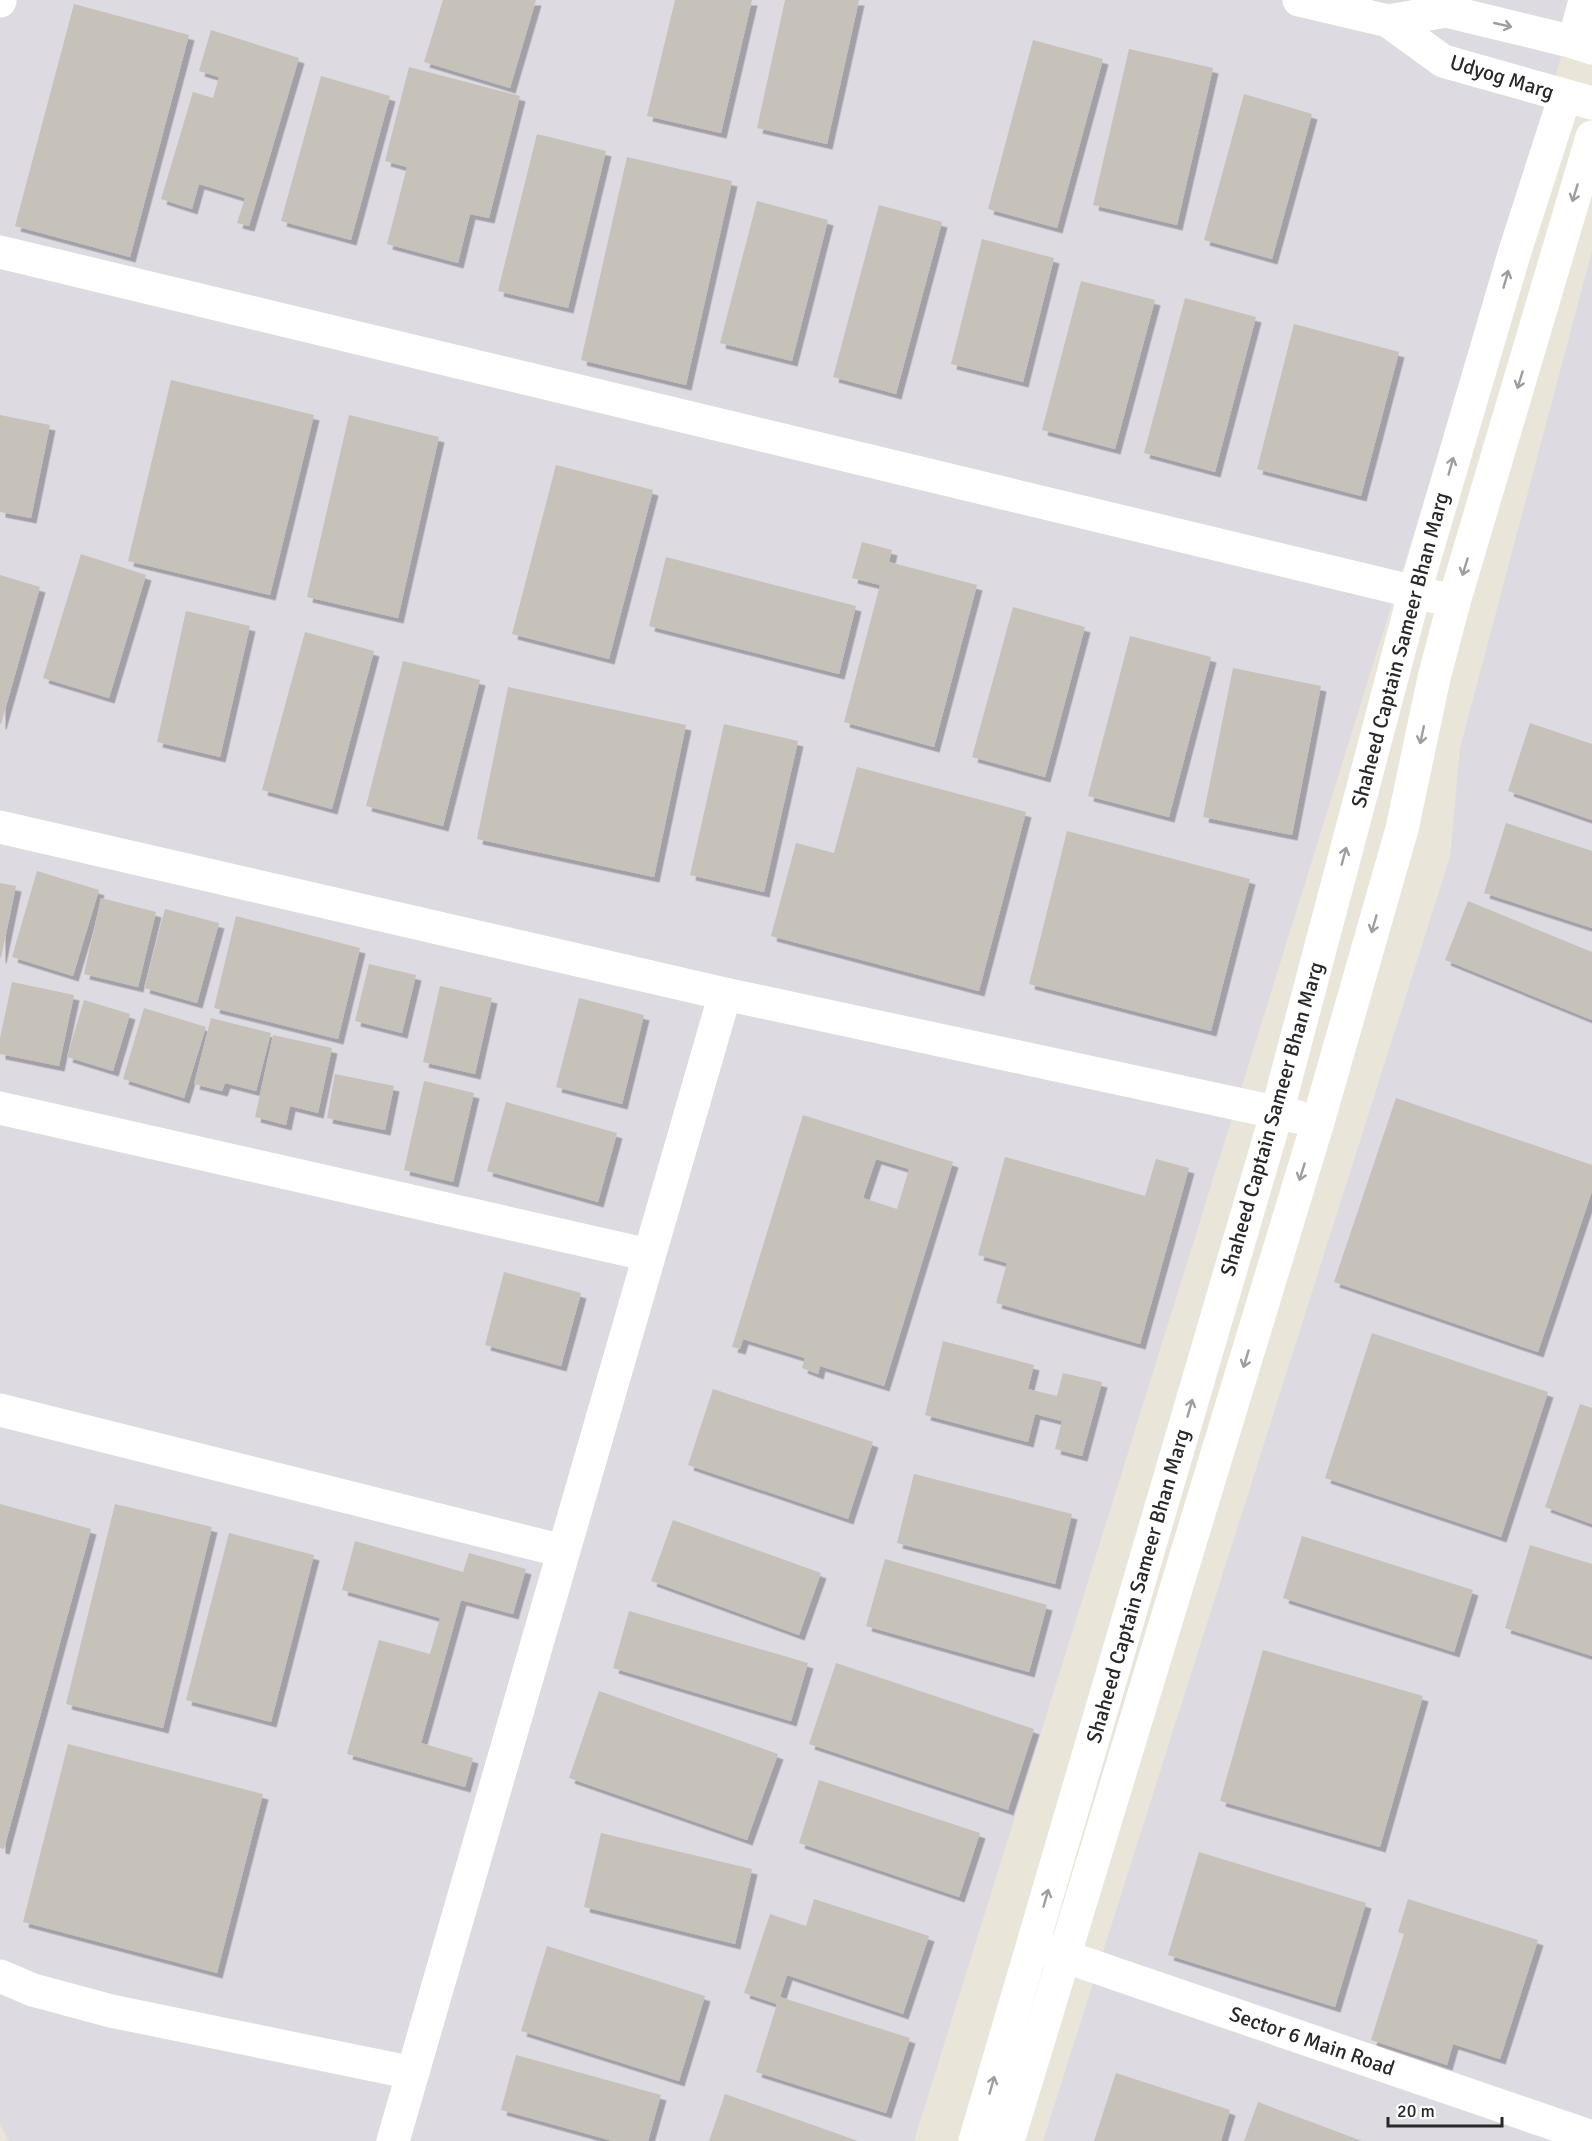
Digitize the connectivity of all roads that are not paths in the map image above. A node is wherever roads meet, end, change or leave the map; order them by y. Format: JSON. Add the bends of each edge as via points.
{"nodes":[{"id":1,"x":1299,"y":0,"type":"edge"},
{"id":2,"x":1586,"y":0,"type":"edge"},
{"id":3,"x":1388,"y":21,"type":"junction"},
{"id":4,"x":1583,"y":45,"type":"edge"},
{"id":5,"x":1578,"y":100,"type":"edge"},
{"id":6,"x":1592,"y":137,"type":"edge"},
{"id":7,"x":0,"y":252,"type":"edge"},
{"id":8,"x":1415,"y":591,"type":"junction"},
{"id":9,"x":1454,"y":602,"type":"junction"},
{"id":10,"x":0,"y":827,"type":"edge"},
{"id":11,"x":725,"y":994,"type":"junction"},
{"id":12,"x":0,"y":1108,"type":"edge"},
{"id":13,"x":1277,"y":1112,"type":"junction"},
{"id":14,"x":1318,"y":1122,"type":"junction"},
{"id":15,"x":649,"y":1255,"type":"junction"},
{"id":16,"x":0,"y":1410,"type":"edge"},
{"id":17,"x":563,"y":1551,"type":"junction"},
{"id":18,"x":1032,"y":1946,"type":"junction"},
{"id":19,"x":1064,"y":1956,"type":"junction"},
{"id":20,"x":0,"y":1976,"type":"edge"},
{"id":21,"x":412,"y":2073,"type":"junction"},
{"id":22,"x":1592,"y":2137,"type":"edge"},
{"id":23,"x":393,"y":2141,"type":"edge"},
{"id":24,"x":975,"y":2141,"type":"edge"},
{"id":25,"x":1008,"y":2141,"type":"edge"}],
"edges":[{"from":1,"to":3,"type":"street","name":"Udyog Marg"},
{"from":2,"to":4,"type":"street"},
{"from":3,"to":4,"type":"street","name":"Udyog Marg","one_way":true,"via":[[1446,11]]},
{"from":3,"to":5,"type":"street","name":"Udyog Marg","via":[[1443,61]]},
{"from":8,"to":5,"type":"street","name":"Shaheed Captain Sameer Bhan Marg","one_way":true,"via":[[1515,251]]},
{"from":6,"to":9,"type":"street","name":"Shaheed Captain Sameer Bhan Marg","one_way":true},
{"from":7,"to":8,"type":"street"},
{"from":8,"to":9,"type":"street"},
{"from":13,"to":8,"type":"street","name":"Shaheed Captain Sameer Bhan Marg","one_way":true},
{"from":9,"to":14,"type":"street","name":"Shaheed Captain Sameer Bhan Marg","one_way":true,"via":[[1402,830]]},
{"from":10,"to":11,"type":"street"},
{"from":11,"to":13,"type":"street"},
{"from":11,"to":15,"type":"street"},
{"from":12,"to":15,"type":"street"},
{"from":13,"to":14,"type":"street"},
{"from":18,"to":13,"type":"street","name":"Shaheed Captain Sameer Bhan Marg","one_way":true},
{"from":14,"to":19,"type":"street","name":"Shaheed Captain Sameer Bhan Marg","one_way":true},
{"from":15,"to":17,"type":"street"},
{"from":16,"to":17,"type":"street"},
{"from":17,"to":21,"type":"street"},
{"from":18,"to":19,"type":"street","name":"Sector 6 Main Road"},
{"from":24,"to":18,"type":"street","name":"Shaheed Captain Sameer Bhan Marg","one_way":true},
{"from":19,"to":22,"type":"street","name":"Sector 6 Main Road"},
{"from":19,"to":25,"type":"street","name":"Shaheed Captain Sameer Bhan Marg"},
{"from":20,"to":21,"type":"street","via":[[33,1990],[111,2011]]},
{"from":21,"to":23,"type":"street"}]}
